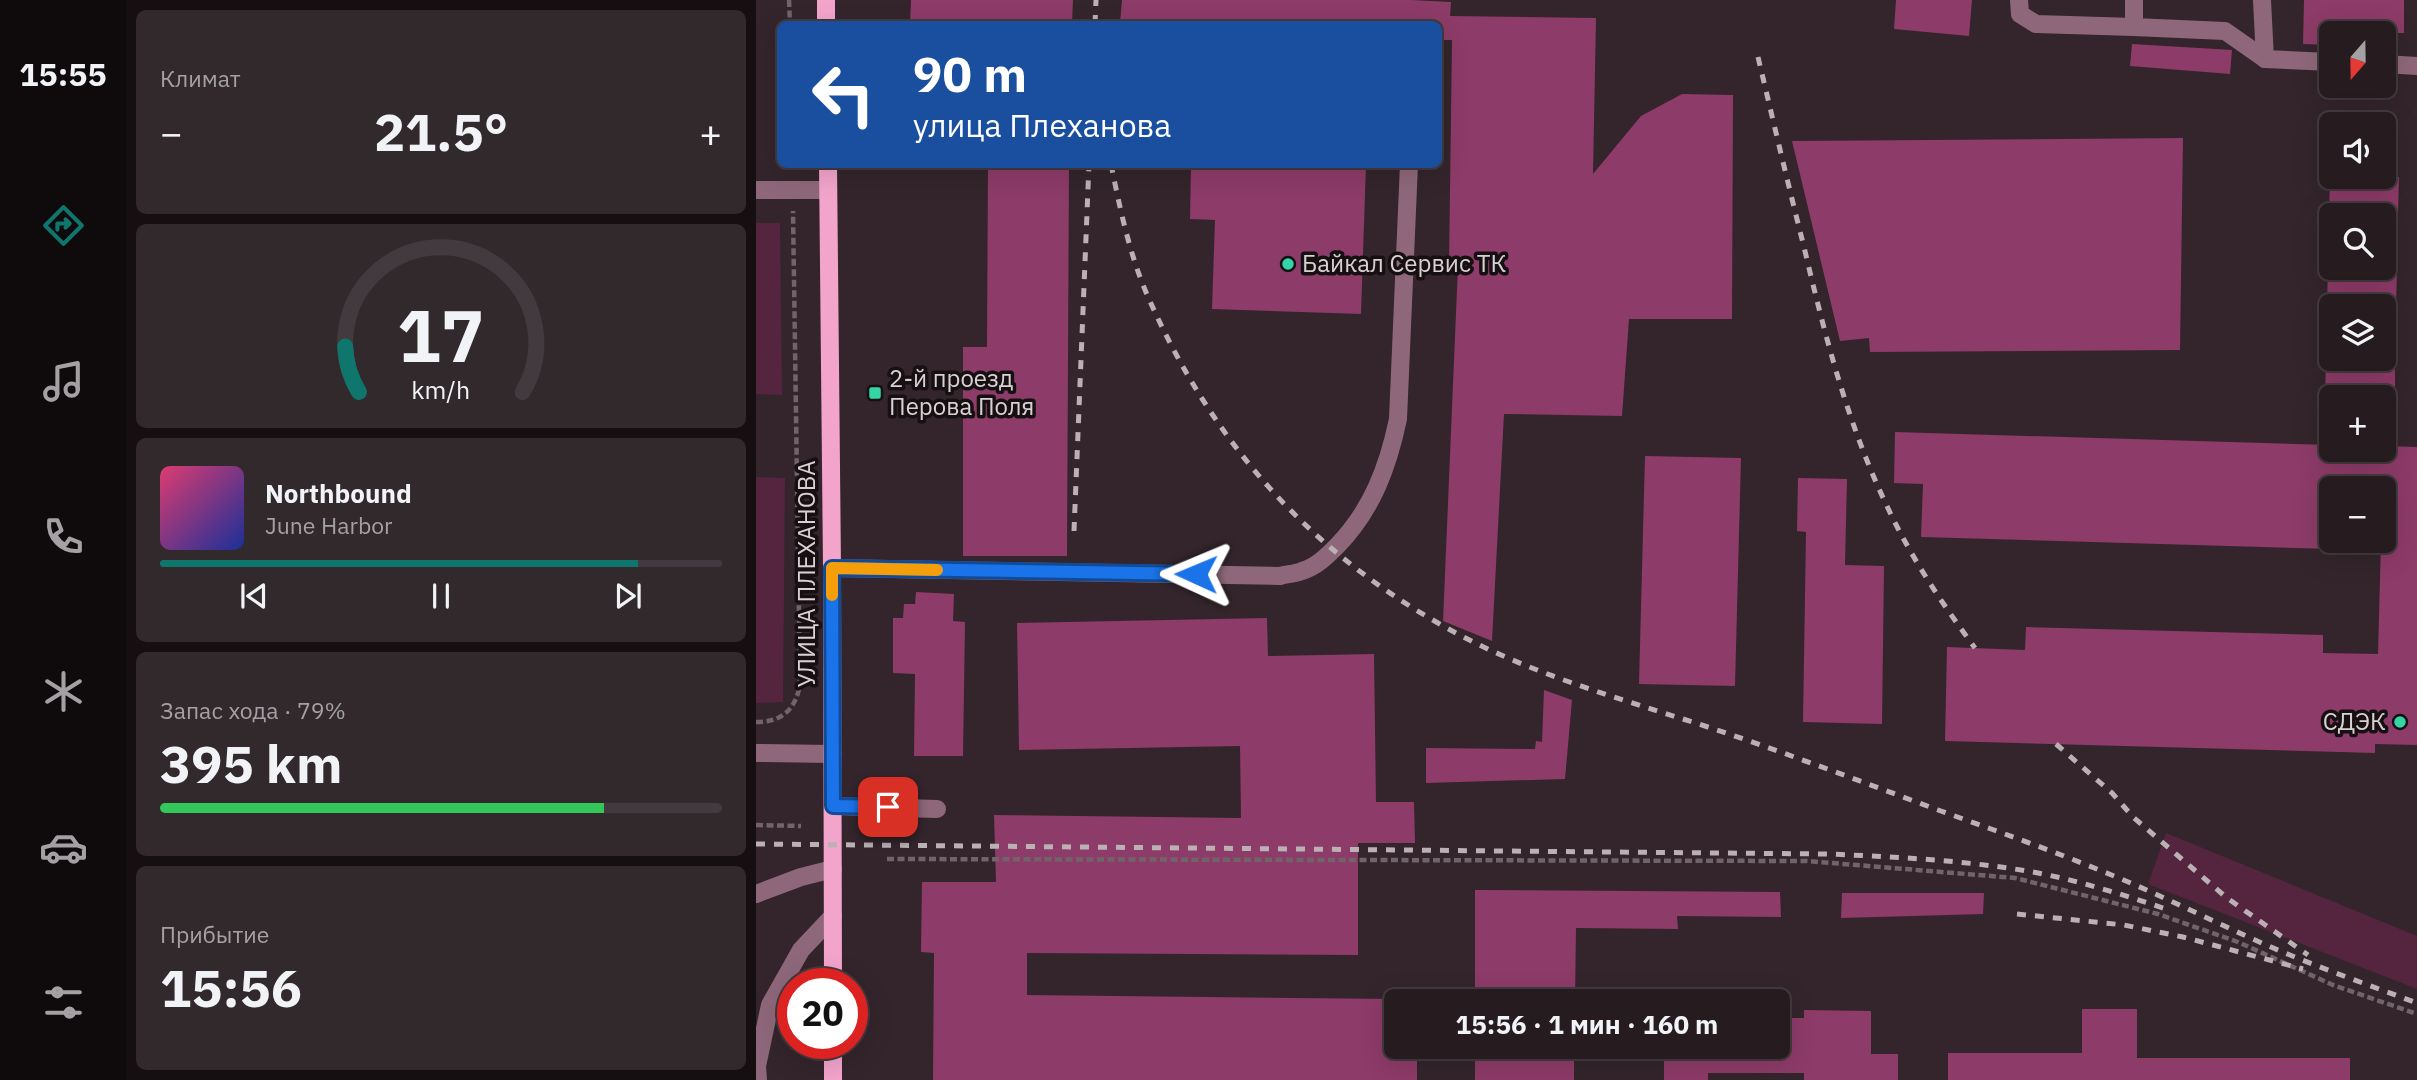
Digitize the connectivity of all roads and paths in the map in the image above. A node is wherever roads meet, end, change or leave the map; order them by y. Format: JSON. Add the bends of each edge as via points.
{"nodes":[{"id":1,"x":789,"y":0,"type":"edge"},
{"id":2,"x":826,"y":0,"type":"edge"},
{"id":3,"x":2018,"y":0,"type":"edge"},
{"id":4,"x":2134,"y":0,"type":"edge"},
{"id":5,"x":2262,"y":0,"type":"edge"},
{"id":6,"x":790,"y":21,"type":"edge"},
{"id":7,"x":826,"y":21,"type":"edge"},
{"id":8,"x":2134,"y":27,"type":"junction"},
{"id":9,"x":2265,"y":59,"type":"junction"},
{"id":10,"x":2319,"y":61,"type":"edge"},
{"id":11,"x":2396,"y":65,"type":"edge"},
{"id":12,"x":2417,"y":66,"type":"edge"},
{"id":13,"x":828,"y":168,"type":"edge"},
{"id":14,"x":1409,"y":168,"type":"edge"},
{"id":15,"x":756,"y":190,"type":"edge"},
{"id":16,"x":828,"y":190,"type":"junction"},
{"id":17,"x":793,"y":191,"type":"junction"},
{"id":18,"x":832,"y":568,"type":"junction"},
{"id":19,"x":756,"y":722,"type":"edge"},
{"id":20,"x":756,"y":753,"type":"edge"},
{"id":21,"x":832,"y":754,"type":"junction"},
{"id":22,"x":833,"y":806,"type":"junction"},
{"id":23,"x":937,"y":809,"type":"dead end"},
{"id":24,"x":756,"y":825,"type":"edge"},
{"id":25,"x":802,"y":826,"type":"dead end"},
{"id":26,"x":887,"y":859,"type":"dead end"},
{"id":27,"x":833,"y":869,"type":"junction"},
{"id":28,"x":756,"y":894,"type":"edge"},
{"id":29,"x":833,"y":916,"type":"junction"},
{"id":30,"x":833,"y":968,"type":"edge"},
{"id":31,"x":2417,"y":1014,"type":"edge"},
{"id":32,"x":833,"y":1059,"type":"edge"},
{"id":33,"x":758,"y":1080,"type":"edge"},
{"id":34,"x":833,"y":1080,"type":"edge"}],
"edges":[{"from":1,"to":6,"type":"path"},
{"from":2,"to":7,"type":"main road"},
{"from":3,"to":8,"type":"street","via":[[2020,14],[2036,24]]},
{"from":4,"to":8,"type":"street"},
{"from":5,"to":9,"type":"street"},
{"from":8,"to":9,"type":"street","via":[[2225,31]]},
{"from":9,"to":10,"type":"street"},
{"from":11,"to":12,"type":"street"},
{"from":13,"to":16,"type":"main road","name":"УЛИЦА ПЛЕХАНОВА"},
{"from":14,"to":18,"type":"street","via":[[1398,419],[1391,454],[1366,509],[1318,563],[1280,576]]},
{"from":15,"to":17,"type":"street"},
{"from":16,"to":17,"type":"street"},
{"from":16,"to":18,"type":"main road","name":"УЛИЦА ПЛЕХАНОВА"},
{"from":17,"to":19,"type":"path","via":[[800,685],[791,710],[782,718]]},
{"from":18,"to":21,"type":"main road","name":"УЛИЦА ПЛЕХАНОВА"},
{"from":20,"to":21,"type":"street"},
{"from":21,"to":22,"type":"main road","name":"УЛИЦА ПЛЕХАНОВА"},
{"from":22,"to":23,"type":"street"},
{"from":22,"to":27,"type":"main road","name":"УЛИЦА ПЛЕХАНОВА"},
{"from":24,"to":25,"type":"path"},
{"from":26,"to":31,"type":"path","via":[[1807,861],[2015,878],[2158,914]]},
{"from":27,"to":28,"type":"street"},
{"from":27,"to":29,"type":"main road","name":"УЛИЦА ПЛЕХАНОВА"},
{"from":29,"to":30,"type":"main road","name":"УЛИЦА ПЛЕХАНОВА"},
{"from":29,"to":33,"type":"street","via":[[801,950],[770,1005]]},
{"from":32,"to":34,"type":"main road"}]}
